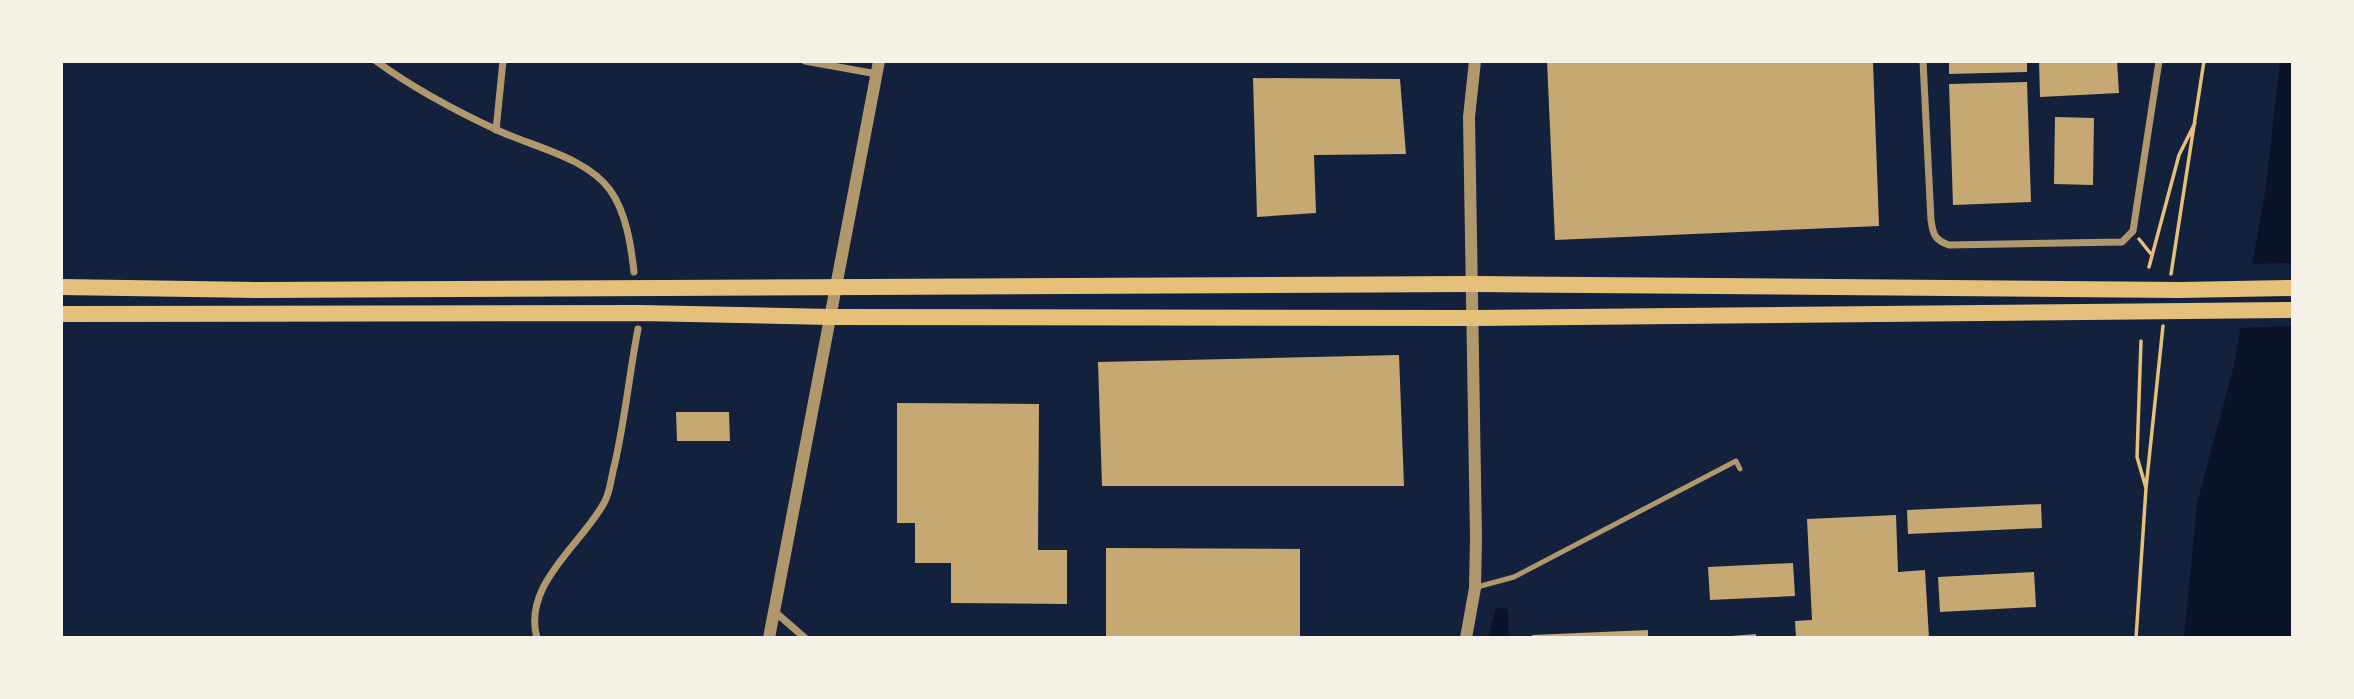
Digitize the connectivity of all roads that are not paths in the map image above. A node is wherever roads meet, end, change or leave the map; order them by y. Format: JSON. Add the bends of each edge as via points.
{"nodes":[{"id":1,"x":376,"y":61,"type":"edge"},
{"id":2,"x":503,"y":61,"type":"edge"},
{"id":3,"x":805,"y":61,"type":"edge"},
{"id":4,"x":1475,"y":61,"type":"edge"},
{"id":5,"x":1923,"y":61,"type":"edge"},
{"id":6,"x":2160,"y":61,"type":"edge"},
{"id":7,"x":878,"y":67,"type":"edge"},
{"id":8,"x":496,"y":130,"type":"junction"},
{"id":9,"x":634,"y":272,"type":"dead end"},
{"id":10,"x":1473,"y":284,"type":"junction"},
{"id":11,"x":837,"y":285,"type":"junction"},
{"id":12,"x":61,"y":287,"type":"edge"},
{"id":13,"x":2293,"y":288,"type":"edge"},
{"id":14,"x":2293,"y":310,"type":"edge"},
{"id":15,"x":61,"y":314,"type":"edge"},
{"id":16,"x":831,"y":317,"type":"junction"},
{"id":17,"x":1474,"y":318,"type":"junction"},
{"id":18,"x":638,"y":329,"type":"dead end"},
{"id":19,"x":1740,"y":470,"type":"dead end"},
{"id":20,"x":1475,"y":588,"type":"junction"},
{"id":21,"x":774,"y":611,"type":"junction"},
{"id":22,"x":537,"y":638,"type":"edge"},
{"id":23,"x":769,"y":638,"type":"edge"},
{"id":24,"x":804,"y":638,"type":"edge"},
{"id":25,"x":1466,"y":638,"type":"edge"}],
"edges":[{"from":1,"to":8,"type":"street","via":[[400,79]]},
{"from":2,"to":8,"type":"street"},
{"from":3,"to":7,"type":"street"},
{"from":4,"to":10,"type":"street","via":[[1469,117]]},
{"from":5,"to":6,"type":"street","via":[[1933,235],[1949,245],[2122,242],[2133,231]]},
{"from":7,"to":11,"type":"street"},
{"from":8,"to":9,"type":"street","via":[[590,170],[611,191],[629,237]]},
{"from":10,"to":11,"type":"main road"},
{"from":10,"to":13,"type":"main road"},
{"from":10,"to":17,"type":"street"},
{"from":11,"to":12,"type":"main road","via":[[258,290]]},
{"from":11,"to":16,"type":"street"},
{"from":14,"to":17,"type":"main road"},
{"from":15,"to":16,"type":"main road"},
{"from":16,"to":17,"type":"main road"},
{"from":16,"to":21,"type":"street"},
{"from":17,"to":20,"type":"street"},
{"from":18,"to":22,"type":"street","via":[[606,501],[547,580],[536,605]]},
{"from":19,"to":20,"type":"lane","via":[[1736,461],[1514,577]]},
{"from":20,"to":25,"type":"street"},
{"from":21,"to":23,"type":"street"},
{"from":21,"to":24,"type":"street"}]}
